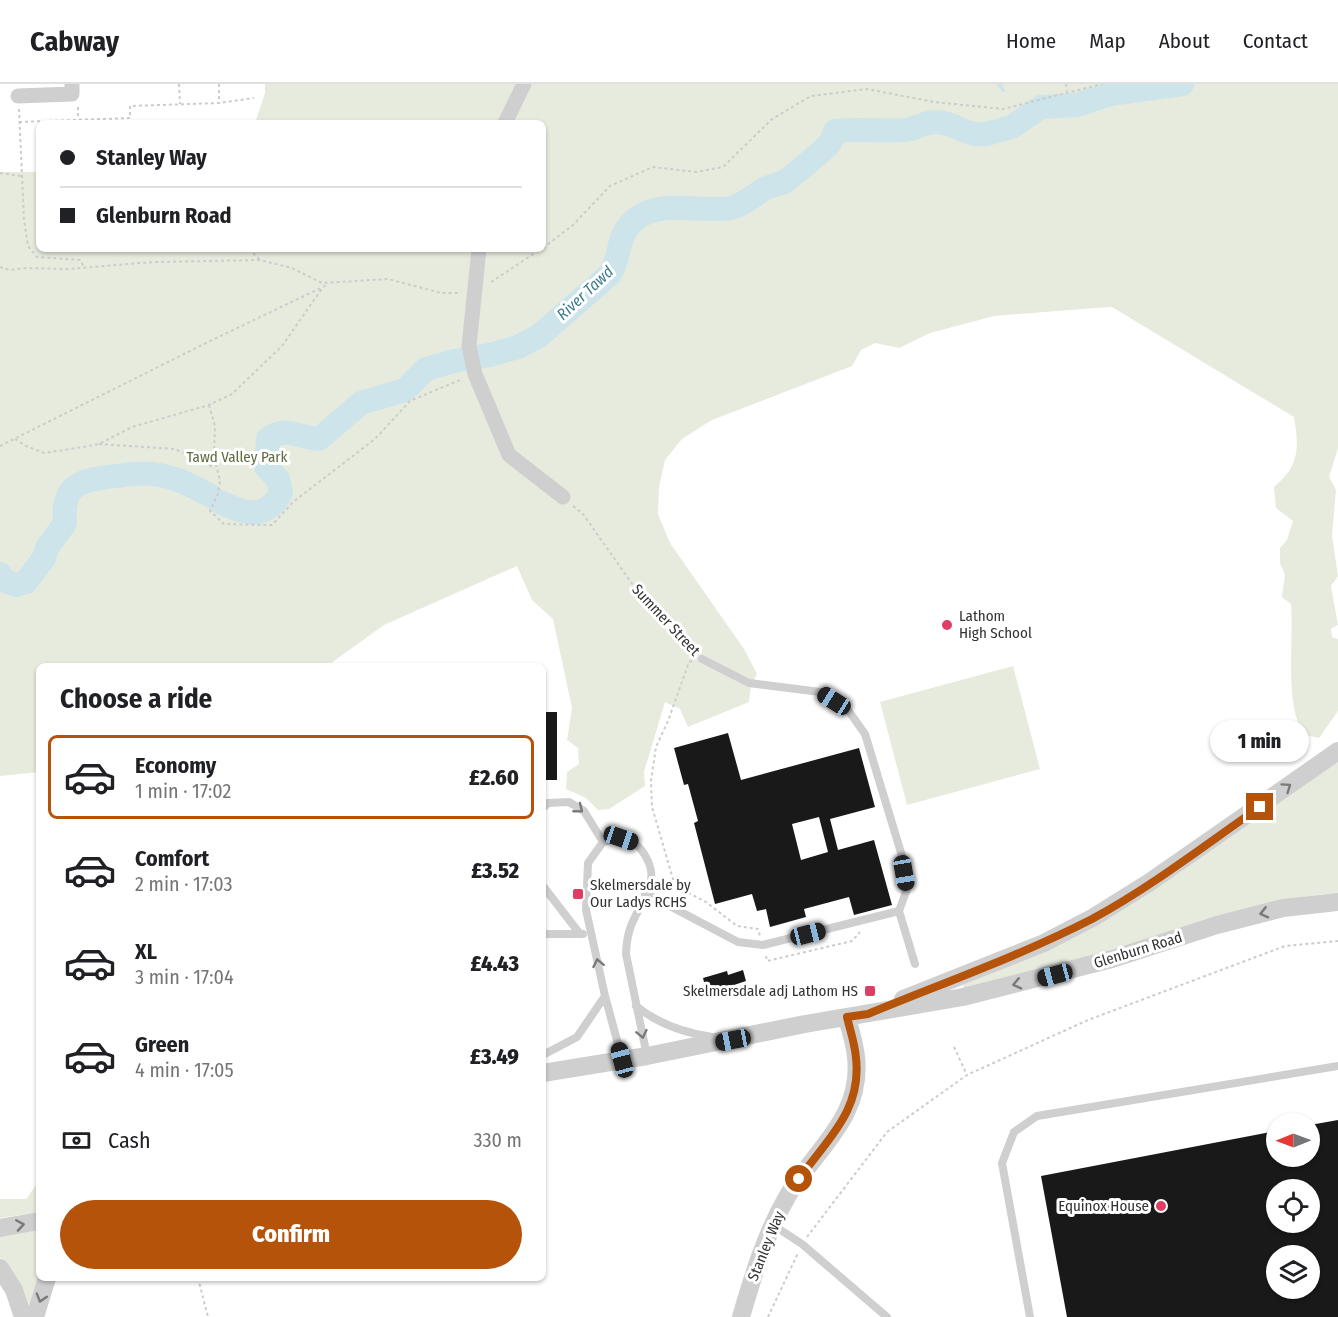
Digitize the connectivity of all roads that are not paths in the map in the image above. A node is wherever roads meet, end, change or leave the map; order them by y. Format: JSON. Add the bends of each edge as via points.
{"nodes":[{"id":1,"x":72,"y":84,"type":"edge"},
{"id":2,"x":524,"y":84,"type":"edge"},
{"id":3,"x":18,"y":96,"type":"road end"},
{"id":4,"x":507,"y":120,"type":"edge"},
{"id":5,"x":479,"y":252,"type":"edge"},
{"id":6,"x":563,"y":497,"type":"road end"},
{"id":7,"x":702,"y":659,"type":"road end"},
{"id":8,"x":1338,"y":751,"type":"edge"},
{"id":9,"x":546,"y":804,"type":"edge"},
{"id":10,"x":603,"y":843,"type":"junction"},
{"id":11,"x":546,"y":890,"type":"edge"},
{"id":12,"x":645,"y":893,"type":"junction"},
{"id":13,"x":1338,"y":902,"type":"edge"},
{"id":14,"x":899,"y":911,"type":"junction"},
{"id":15,"x":546,"y":934,"type":"edge"},
{"id":16,"x":580,"y":934,"type":"junction"},
{"id":17,"x":592,"y":934,"type":"junction"},
{"id":18,"x":915,"y":964,"type":"dead end"},
{"id":19,"x":605,"y":996,"type":"junction"},
{"id":20,"x":636,"y":1006,"type":"junction"},
{"id":21,"x":868,"y":1014,"type":"junction"},
{"id":22,"x":847,"y":1017,"type":"junction"},
{"id":23,"x":733,"y":1040,"type":"junction"},
{"id":24,"x":546,"y":1053,"type":"edge"},
{"id":25,"x":647,"y":1056,"type":"junction"},
{"id":26,"x":622,"y":1060,"type":"junction"},
{"id":27,"x":1338,"y":1066,"type":"edge"},
{"id":28,"x":546,"y":1073,"type":"edge"},
{"id":29,"x":36,"y":1222,"type":"edge"},
{"id":30,"x":772,"y":1224,"type":"junction"},
{"id":31,"x":0,"y":1228,"type":"edge"},
{"id":32,"x":0,"y":1268,"type":"edge"},
{"id":33,"x":46,"y":1281,"type":"edge"},
{"id":34,"x":23,"y":1317,"type":"edge"},
{"id":35,"x":35,"y":1317,"type":"edge"},
{"id":36,"x":741,"y":1317,"type":"edge"},
{"id":37,"x":887,"y":1317,"type":"edge"},
{"id":38,"x":1030,"y":1317,"type":"edge"}],
"edges":[{"from":1,"to":3,"type":"street","via":[[72,94]]},
{"from":2,"to":4,"type":"street"},
{"from":5,"to":6,"type":"street","via":[[469,346],[475,374],[509,455]]},
{"from":7,"to":14,"type":"lane","name":"Summer Street","via":[[749,683],[820,692],[848,710],[865,734],[902,856],[907,889]]},
{"from":21,"to":8,"type":"street","name":"Glenburn Road","one_way":true,"via":[[1044,943],[1094,917]]},
{"from":9,"to":10,"type":"lane","one_way":true,"via":[[569,802],[584,811]]},
{"from":10,"to":12,"type":"lane","via":[[621,838],[636,843],[650,864],[651,883]]},
{"from":10,"to":17,"type":"lane","via":[[588,863],[586,909]]},
{"from":11,"to":16,"type":"lane"},
{"from":12,"to":14,"type":"lane","via":[[738,942],[763,945]]},
{"from":12,"to":20,"type":"lane","via":[[626,938]]},
{"from":13,"to":21,"type":"street","name":"Glenburn Road","one_way":true,"via":[[1283,908],[1035,980]]},
{"from":14,"to":18,"type":"lane"},
{"from":15,"to":16,"type":"lane"},
{"from":16,"to":17,"type":"lane"},
{"from":19,"to":17,"type":"lane","one_way":true},
{"from":19,"to":24,"type":"lane","via":[[577,1037]]},
{"from":19,"to":26,"type":"lane"},
{"from":20,"to":23,"type":"lane","via":[[678,1028]]},
{"from":20,"to":25,"type":"lane","one_way":true},
{"from":21,"to":22,"type":"street","name":"Glenburn Road"},
{"from":22,"to":23,"type":"street","name":"Glenburn Road"},
{"from":22,"to":30,"type":"street","name":"Stanley Way","via":[[856,1058],[856,1082],[848,1111]]},
{"from":23,"to":25,"type":"street","name":"Glenburn Road"},
{"from":25,"to":26,"type":"street","name":"Glenburn Road"},
{"from":26,"to":28,"type":"street","name":"Glenburn Road"},
{"from":27,"to":38,"type":"lane","via":[[1037,1116],[1014,1132],[1002,1163]]},
{"from":31,"to":29,"type":"street","one_way":true},
{"from":30,"to":36,"type":"street","name":"Stanley Way"},
{"from":30,"to":37,"type":"lane","via":[[802,1244]]},
{"from":32,"to":34,"type":"street","via":[[14,1290]]},
{"from":33,"to":35,"type":"street","one_way":true}]}
